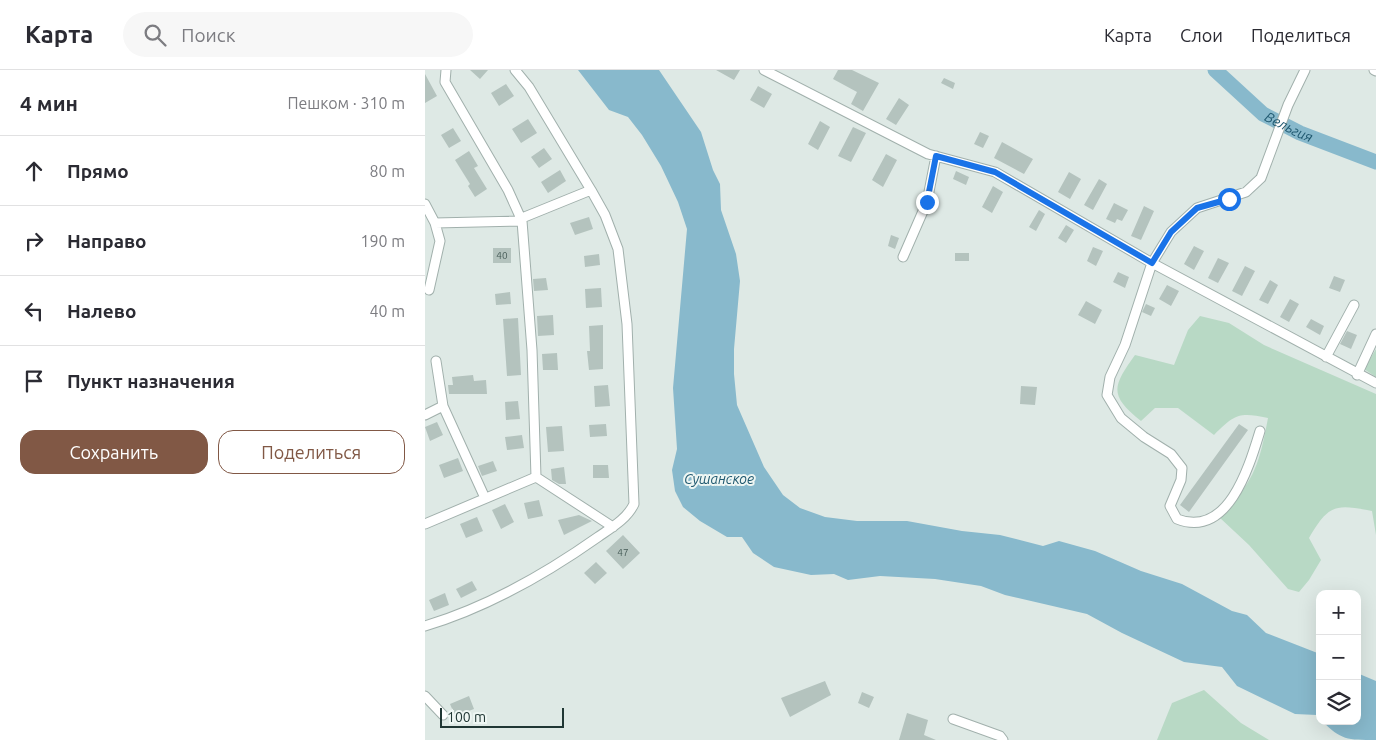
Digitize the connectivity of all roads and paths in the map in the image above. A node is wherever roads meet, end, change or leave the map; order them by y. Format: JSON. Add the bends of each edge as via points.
{"nodes":[{"id":1,"x":446,"y":70,"type":"edge"},
{"id":2,"x":515,"y":70,"type":"edge"},
{"id":3,"x":764,"y":70,"type":"edge"},
{"id":4,"x":1305,"y":70,"type":"edge"},
{"id":5,"x":936,"y":156,"type":"junction"},
{"id":6,"x":591,"y":190,"type":"junction"},
{"id":7,"x":425,"y":204,"type":"edge"},
{"id":8,"x":522,"y":220,"type":"junction"},
{"id":9,"x":435,"y":223,"type":"junction"},
{"id":10,"x":903,"y":257,"type":"dead end"},
{"id":11,"x":1152,"y":263,"type":"junction"},
{"id":12,"x":429,"y":290,"type":"dead end"},
{"id":13,"x":1354,"y":305,"type":"dead end"},
{"id":14,"x":1376,"y":334,"type":"edge"},
{"id":15,"x":1326,"y":357,"type":"junction"},
{"id":16,"x":436,"y":361,"type":"dead end"},
{"id":17,"x":1357,"y":374,"type":"junction"},
{"id":18,"x":1376,"y":383,"type":"edge"},
{"id":19,"x":443,"y":406,"type":"junction"},
{"id":20,"x":425,"y":415,"type":"edge"},
{"id":21,"x":1260,"y":431,"type":"dead end"},
{"id":22,"x":536,"y":477,"type":"junction"},
{"id":23,"x":485,"y":498,"type":"junction"},
{"id":24,"x":425,"y":524,"type":"edge"},
{"id":25,"x":613,"y":527,"type":"junction"},
{"id":26,"x":425,"y":626,"type":"edge"},
{"id":27,"x":425,"y":696,"type":"edge"},
{"id":28,"x":443,"y":715,"type":"dead end"},
{"id":29,"x":953,"y":719,"type":"dead end"},
{"id":30,"x":1003,"y":740,"type":"edge"}],
"edges":[{"from":1,"to":8,"type":"street","via":[[445,82]]},
{"from":2,"to":6,"type":"street","via":[[529,87]]},
{"from":3,"to":5,"type":"street"},
{"from":4,"to":11,"type":"street","via":[[1288,105],[1261,178],[1245,192],[1197,208],[1171,232]]},
{"from":5,"to":10,"type":"street","via":[[927,202]]},
{"from":5,"to":11,"type":"street","via":[[995,172]]},
{"from":6,"to":8,"type":"street"},
{"from":6,"to":25,"type":"street","via":[[618,249],[627,324],[634,504]]},
{"from":7,"to":9,"type":"street"},
{"from":8,"to":9,"type":"street"},
{"from":8,"to":22,"type":"street","via":[[532,350]]},
{"from":9,"to":12,"type":"street","via":[[440,241]]},
{"from":11,"to":15,"type":"street"},
{"from":11,"to":21,"type":"street","via":[[1125,345],[1109,377],[1107,395],[1121,418],[1177,460],[1182,468],[1181,480],[1170,506],[1177,519],[1188,523],[1214,518],[1233,497],[1248,471]]},
{"from":13,"to":15,"type":"street"},
{"from":14,"to":17,"type":"street"},
{"from":15,"to":17,"type":"street"},
{"from":16,"to":19,"type":"street"},
{"from":17,"to":18,"type":"street"},
{"from":19,"to":20,"type":"street"},
{"from":19,"to":23,"type":"street"},
{"from":22,"to":23,"type":"street"},
{"from":22,"to":25,"type":"street"},
{"from":23,"to":24,"type":"street"},
{"from":25,"to":26,"type":"street","via":[[561,563],[498,597]]},
{"from":27,"to":28,"type":"street"},
{"from":29,"to":30,"type":"street","via":[[1000,736]]}]}
